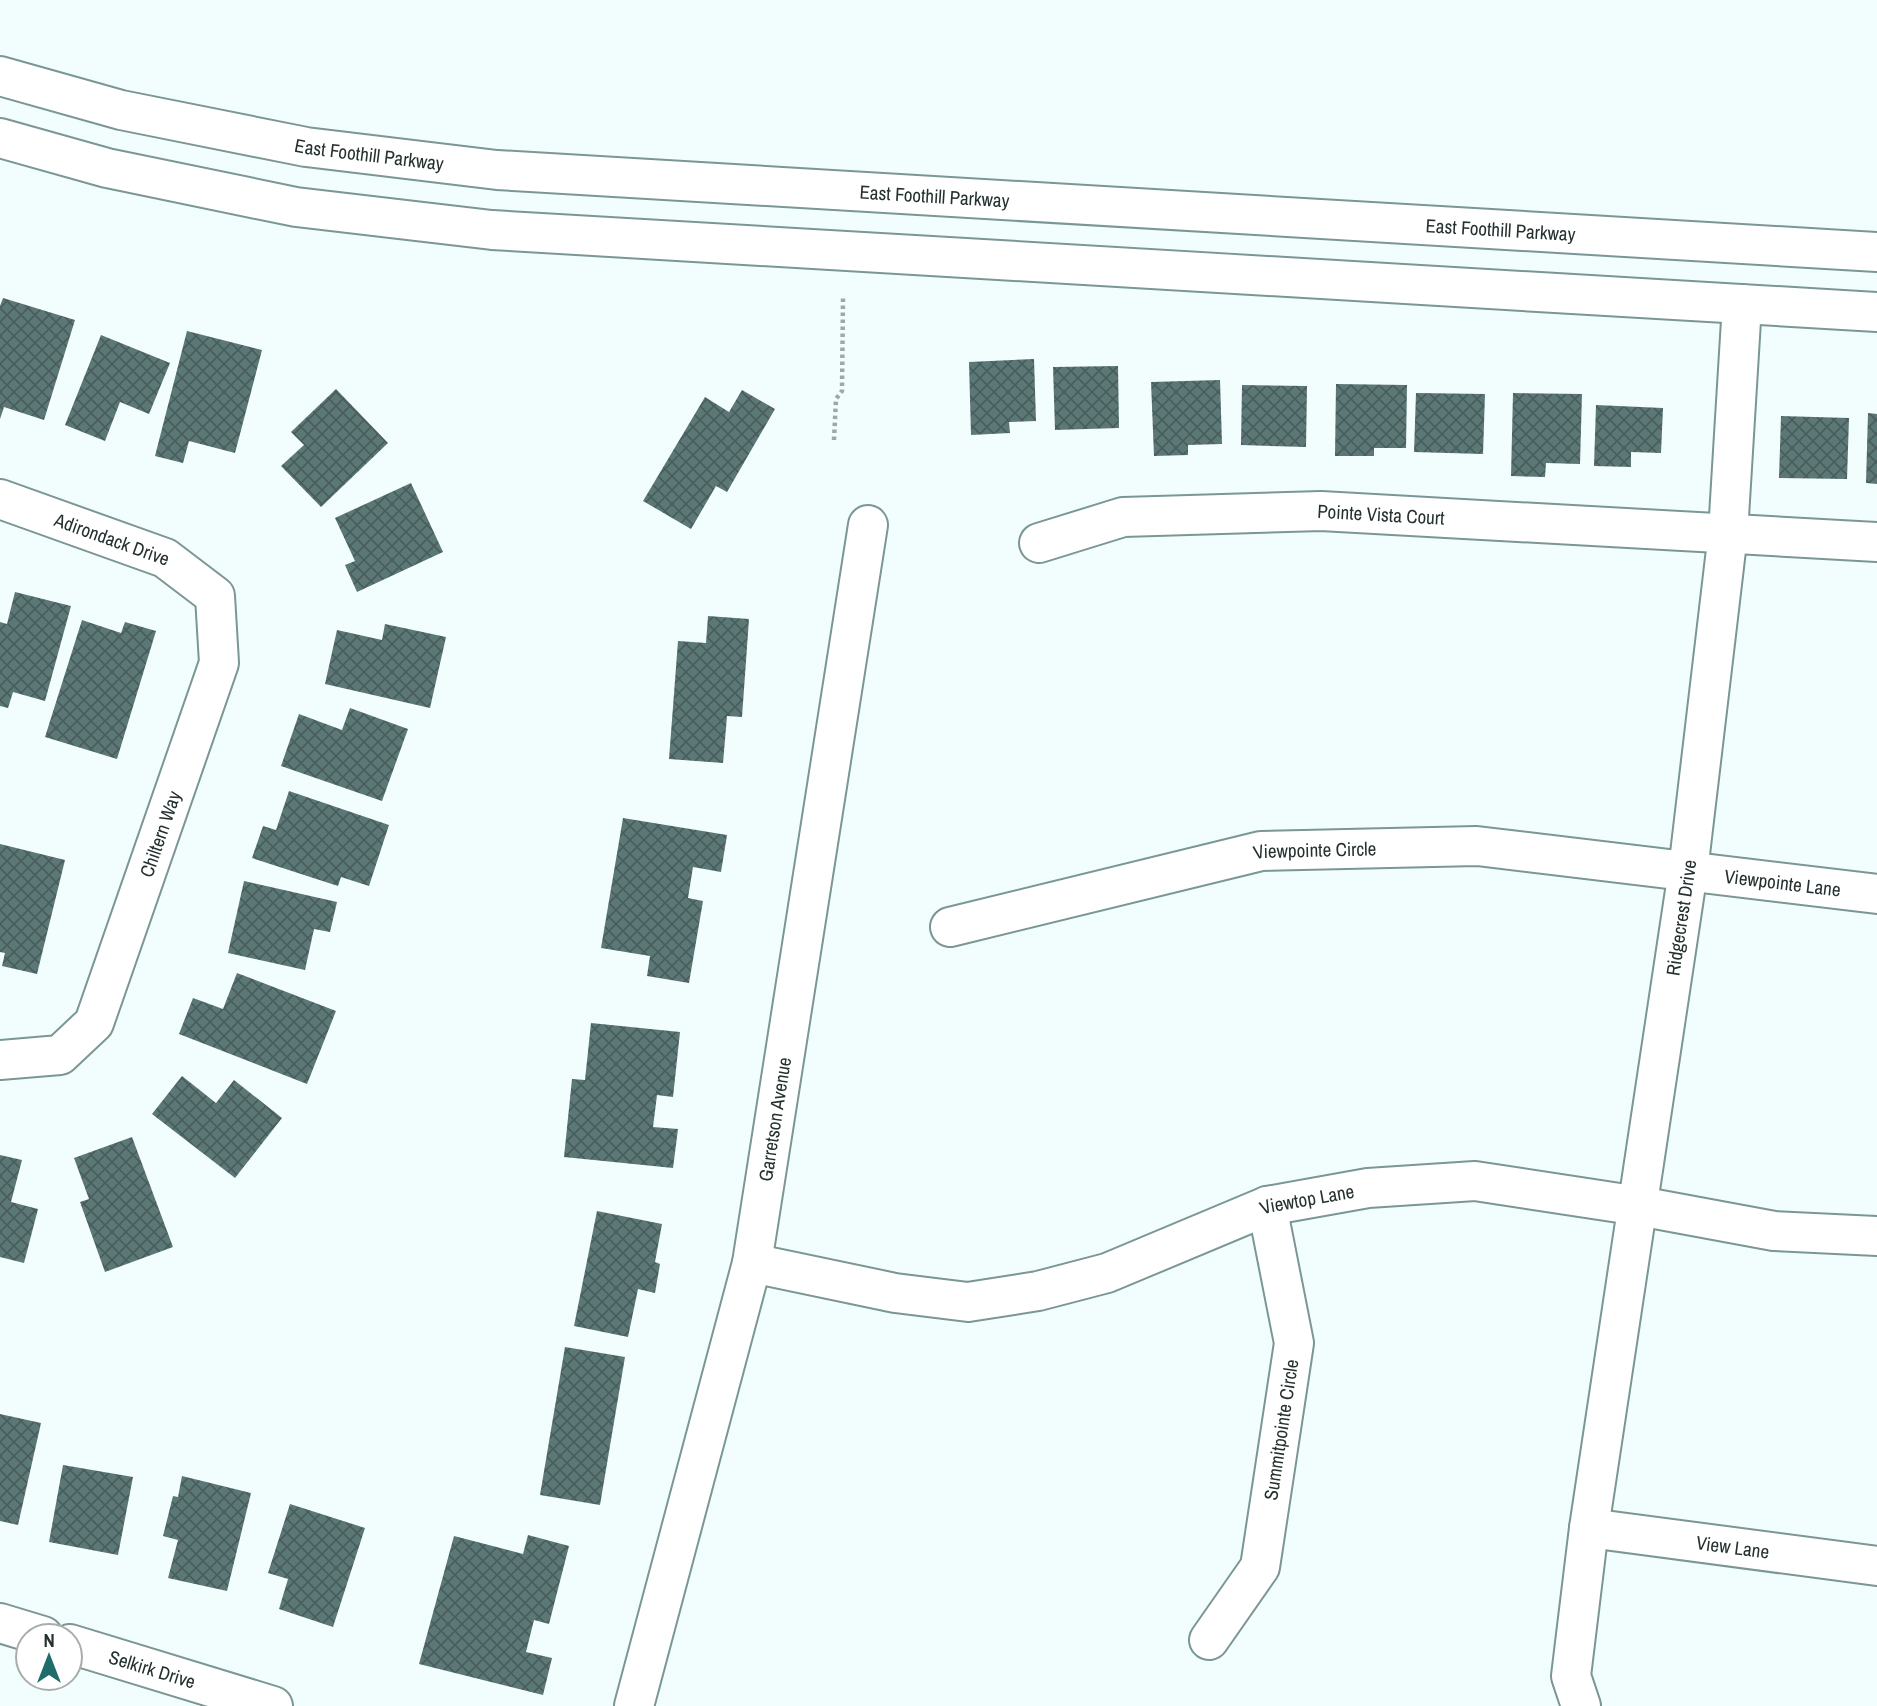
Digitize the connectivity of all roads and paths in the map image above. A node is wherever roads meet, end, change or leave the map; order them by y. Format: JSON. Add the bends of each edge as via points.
{"nodes":[{"id":1,"x":0,"y":76,"type":"edge"},
{"id":2,"x":0,"y":138,"type":"edge"},
{"id":3,"x":1877,"y":252,"type":"edge"},
{"id":4,"x":843,"y":298,"type":"dead end"},
{"id":5,"x":1742,"y":304,"type":"junction"},
{"id":6,"x":1877,"y":312,"type":"edge"},
{"id":7,"x":834,"y":440,"type":"dead end"},
{"id":8,"x":0,"y":499,"type":"edge"},
{"id":9,"x":868,"y":525,"type":"dead end"},
{"id":10,"x":1728,"y":533,"type":"junction"},
{"id":11,"x":1877,"y":542,"type":"edge"},
{"id":12,"x":1040,"y":543,"type":"dead end"},
{"id":13,"x":215,"y":596,"type":"joint"},
{"id":14,"x":1688,"y":872,"type":"junction"},
{"id":15,"x":1877,"y":894,"type":"edge"},
{"id":16,"x":950,"y":927,"type":"dead end"},
{"id":17,"x":0,"y":1060,"type":"edge"},
{"id":18,"x":1267,"y":1206,"type":"junction"},
{"id":19,"x":1639,"y":1206,"type":"junction"},
{"id":20,"x":1877,"y":1236,"type":"edge"},
{"id":21,"x":751,"y":1263,"type":"junction"},
{"id":22,"x":1589,"y":1528,"type":"junction"},
{"id":23,"x":1877,"y":1566,"type":"edge"},
{"id":24,"x":1209,"y":1640,"type":"dead end"},
{"id":25,"x":84,"y":1648,"type":"edge"},
{"id":26,"x":273,"y":1706,"type":"edge"},
{"id":27,"x":634,"y":1706,"type":"edge"},
{"id":28,"x":1581,"y":1706,"type":"edge"}],
"edges":[{"from":1,"to":3,"type":"street","name":"East Foothill Parkway","via":[[121,110],[306,148],[497,170]]},
{"from":2,"to":5,"type":"street","via":[[107,167],[296,207],[492,230]]},
{"from":4,"to":7,"type":"path","via":[[842,391],[836,399]]},
{"from":5,"to":6,"type":"street"},
{"from":5,"to":10,"type":"street","name":"Ridgecrest Drive"},
{"from":8,"to":13,"type":"street","name":"Adirondack Drive","via":[[165,558]]},
{"from":9,"to":21,"type":"street","name":"Garretson Avenue"},
{"from":10,"to":11,"type":"street","name":"Pointe Vista Court"},
{"from":10,"to":12,"type":"street","name":"Pointe Vista Court","via":[[1321,512],[1123,517]]},
{"from":10,"to":14,"type":"street","name":"Ridgecrest Drive"},
{"from":13,"to":17,"type":"street","name":"Chiltern Way","via":[[219,663],[94,1023],[60,1055]]},
{"from":14,"to":15,"type":"street","name":"Viewpointe Lane"},
{"from":14,"to":16,"type":"street","name":"Viewpointe Circle","via":[[1477,846],[1261,851]]},
{"from":14,"to":19,"type":"street","name":"Ridgecrest Drive"},
{"from":18,"to":19,"type":"street","name":"Viewtop Lane","via":[[1368,1188],[1475,1181]]},
{"from":18,"to":21,"type":"street","name":"Viewtop Lane","via":[[1107,1273],[1038,1291],[968,1302],[895,1293]]},
{"from":18,"to":24,"type":"street","name":"Summitpointe Circle","via":[[1294,1343],[1260,1567]]},
{"from":19,"to":20,"type":"street","name":"Viewtop Lane","via":[[1774,1231]]},
{"from":19,"to":22,"type":"street","name":"Ridgecrest Drive"},
{"from":21,"to":27,"type":"street","name":"Garretson Avenue"},
{"from":22,"to":23,"type":"street","name":"View Lane"},
{"from":22,"to":28,"type":"street","name":"Ridgecrest Drive","via":[[1571,1676]]},
{"from":25,"to":26,"type":"street","name":"Selkirk Drive"}]}
